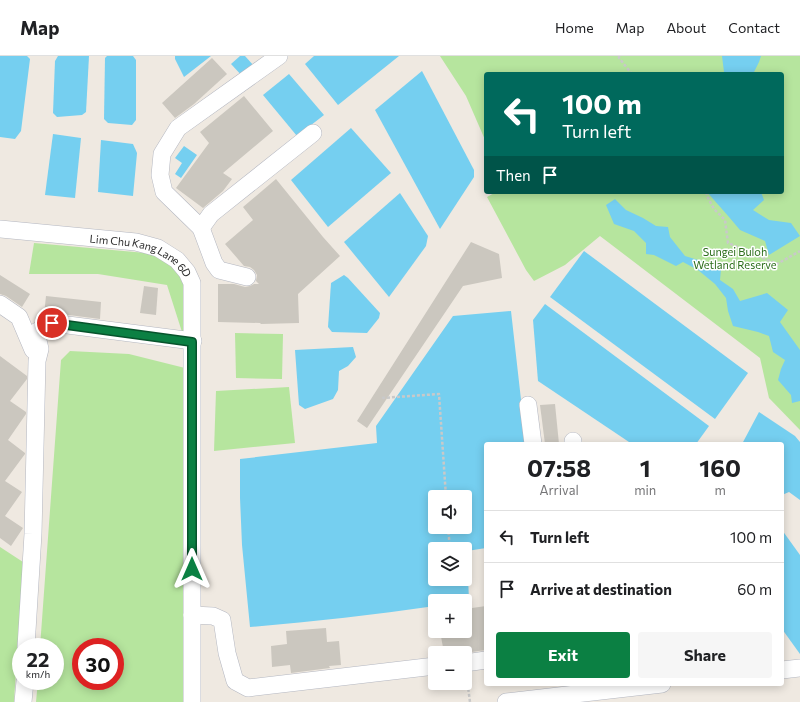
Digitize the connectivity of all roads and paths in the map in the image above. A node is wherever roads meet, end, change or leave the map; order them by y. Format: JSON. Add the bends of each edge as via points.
{"nodes":[{"id":1,"x":279,"y":56,"type":"edge"},
{"id":2,"x":619,"y":56,"type":"edge"},
{"id":3,"x":630,"y":72,"type":"edge"},
{"id":4,"x":313,"y":133,"type":"dead end"},
{"id":5,"x":706,"y":194,"type":"edge"},
{"id":6,"x":201,"y":228,"type":"junction"},
{"id":7,"x":0,"y":229,"type":"edge"},
{"id":8,"x":800,"y":251,"type":"edge"},
{"id":9,"x":214,"y":263,"type":"junction"},
{"id":10,"x":247,"y":277,"type":"dead end"},
{"id":11,"x":192,"y":283,"type":"junction"},
{"id":12,"x":0,"y":304,"type":"edge"},
{"id":13,"x":192,"y":342,"type":"junction"},
{"id":14,"x":38,"y":361,"type":"junction"},
{"id":15,"x":382,"y":398,"type":"dead end"},
{"id":16,"x":528,"y":405,"type":"dead end"},
{"id":17,"x":533,"y":442,"type":"edge"},
{"id":18,"x":446,"y":490,"type":"edge"},
{"id":19,"x":192,"y":615,"type":"junction"},
{"id":20,"x":26,"y":638,"type":"edge"},
{"id":21,"x":484,"y":661,"type":"edge"},
{"id":22,"x":472,"y":666,"type":"edge"},
{"id":23,"x":428,"y":667,"type":"edge"},
{"id":24,"x":800,"y":668,"type":"edge"},
{"id":25,"x":784,"y":670,"type":"edge"},
{"id":26,"x":628,"y":686,"type":"edge"},
{"id":27,"x":25,"y":690,"type":"edge"},
{"id":28,"x":469,"y":690,"type":"edge"},
{"id":29,"x":560,"y":690,"type":"edge"},
{"id":30,"x":24,"y":702,"type":"edge"},
{"id":31,"x":192,"y":702,"type":"edge"},
{"id":32,"x":470,"y":702,"type":"edge"},
{"id":33,"x":506,"y":702,"type":"edge"}],
"edges":[{"from":1,"to":6,"type":"street","via":[[178,128],[162,154],[160,175],[164,192]]},
{"from":2,"to":3,"type":"path"},
{"from":4,"to":6,"type":"street","via":[[211,214]]},
{"from":5,"to":8,"type":"path","via":[[714,209],[725,220],[728,243],[777,264]]},
{"from":6,"to":9,"type":"street"},
{"from":7,"to":11,"type":"street","name":"Lim Chu Kang Lane 6D","via":[[136,242],[158,248],[177,260]]},
{"from":9,"to":10,"type":"street","via":[[220,270]]},
{"from":9,"to":11,"type":"street"},
{"from":11,"to":13,"type":"street","name":"Lim Chu Kang Lane 6D"},
{"from":12,"to":14,"type":"street","via":[[20,317]]},
{"from":13,"to":14,"type":"street","via":[[52,323],[36,332],[40,349]]},
{"from":13,"to":19,"type":"street","name":"Lim Chu Kang Lane 6D"},
{"from":14,"to":20,"type":"street"},
{"from":15,"to":18,"type":"path","via":[[439,394]]},
{"from":16,"to":17,"type":"street"},
{"from":19,"to":23,"type":"street","via":[[213,616],[222,620],[235,681],[248,688]]},
{"from":19,"to":31,"type":"street","name":"Lim Chu Kang Lane 6D"},
{"from":21,"to":22,"type":"street"},
{"from":24,"to":25,"type":"street"},
{"from":26,"to":29,"type":"street"},
{"from":27,"to":30,"type":"street"},
{"from":28,"to":32,"type":"path"},
{"from":29,"to":33,"type":"street"}]}
